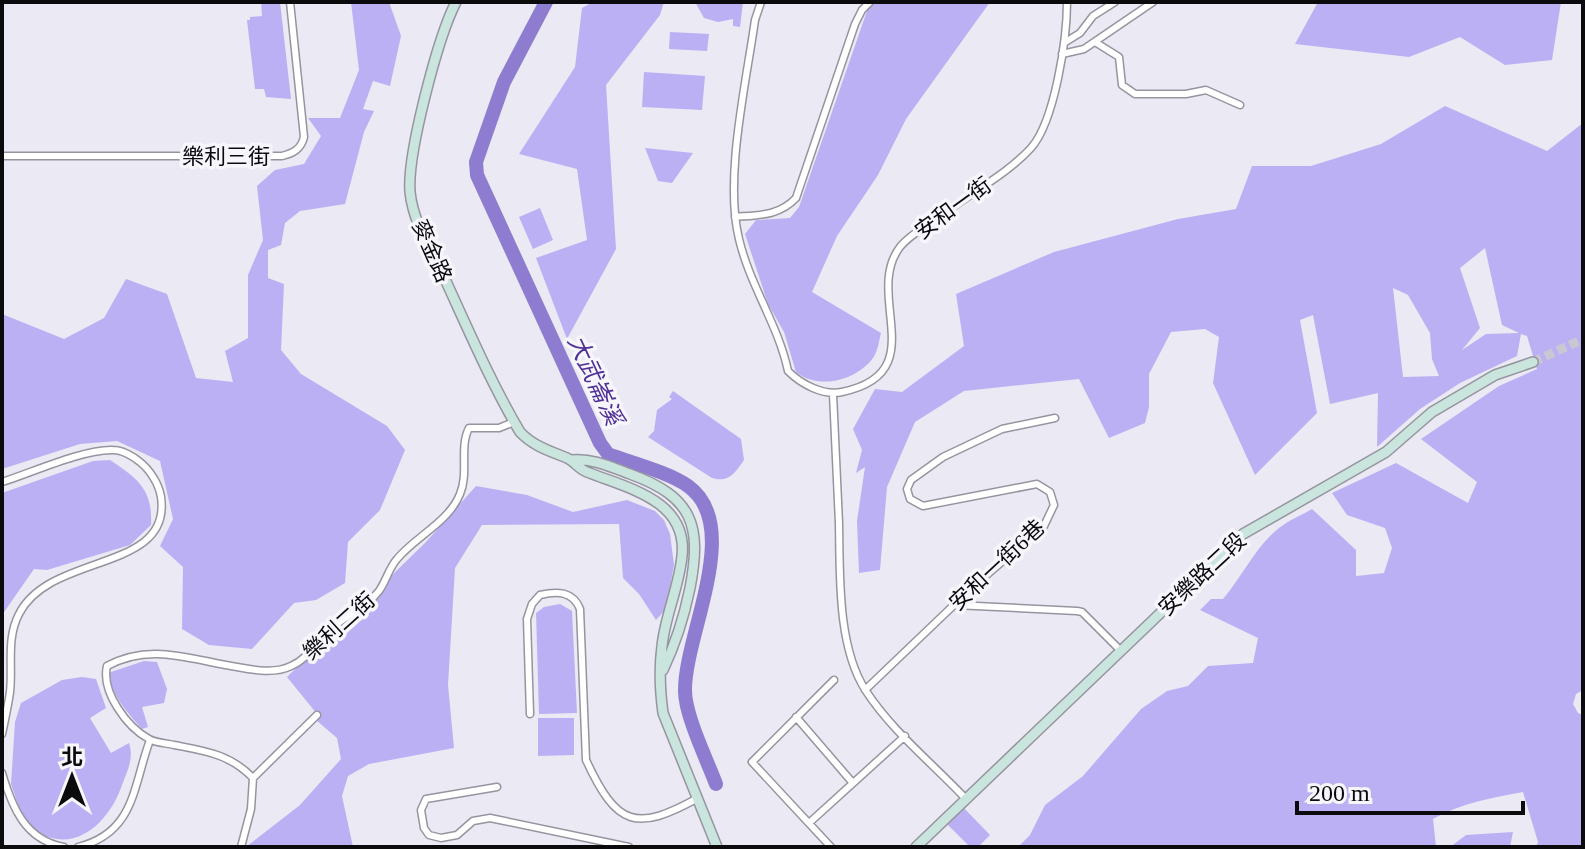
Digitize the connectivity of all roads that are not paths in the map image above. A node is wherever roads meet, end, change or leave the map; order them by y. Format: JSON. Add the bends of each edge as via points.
{"nodes":[{"id":1,"x":290,"y":2,"type":"edge"},
{"id":2,"x":456,"y":2,"type":"edge"},
{"id":3,"x":761,"y":2,"type":"edge"},
{"id":4,"x":870,"y":2,"type":"edge"},
{"id":5,"x":1067,"y":2,"type":"edge"},
{"id":6,"x":1115,"y":2,"type":"edge"},
{"id":7,"x":1153,"y":2,"type":"edge"},
{"id":8,"x":1095,"y":42,"type":"junction"},
{"id":9,"x":1064,"y":43,"type":"junction"},
{"id":10,"x":1062,"y":54,"type":"junction"},
{"id":11,"x":1240,"y":105,"type":"dead end"},
{"id":12,"x":2,"y":156,"type":"edge"},
{"id":13,"x":735,"y":217,"type":"junction"},
{"id":14,"x":1533,"y":362,"type":"tunnel mouth"},
{"id":15,"x":833,"y":394,"type":"junction"},
{"id":16,"x":1055,"y":418,"type":"dead end"},
{"id":17,"x":514,"y":422,"type":"junction"},
{"id":18,"x":571,"y":460,"type":"junction"},
{"id":19,"x":2,"y":482,"type":"edge"},
{"id":20,"x":673,"y":599,"type":"junction"},
{"id":21,"x":687,"y":602,"type":"junction"},
{"id":22,"x":955,"y":605,"type":"junction"},
{"id":23,"x":1121,"y":651,"type":"junction"},
{"id":24,"x":661,"y":673,"type":"junction"},
{"id":25,"x":834,"y":680,"type":"dead end"},
{"id":26,"x":865,"y":690,"type":"junction"},
{"id":27,"x":530,"y":714,"type":"dead end"},
{"id":28,"x":317,"y":715,"type":"dead end"},
{"id":29,"x":796,"y":717,"type":"junction"},
{"id":30,"x":2,"y":734,"type":"edge"},
{"id":31,"x":905,"y":736,"type":"junction"},
{"id":32,"x":150,"y":740,"type":"junction"},
{"id":33,"x":2,"y":773,"type":"edge"},
{"id":34,"x":253,"y":778,"type":"junction"},
{"id":35,"x":852,"y":782,"type":"junction"},
{"id":36,"x":497,"y":787,"type":"dead end"},
{"id":37,"x":698,"y":798,"type":"junction"},
{"id":38,"x":966,"y":799,"type":"junction"},
{"id":39,"x":809,"y":823,"type":"junction"},
{"id":40,"x":64,"y":847,"type":"edge"},
{"id":41,"x":78,"y":847,"type":"edge"},
{"id":42,"x":241,"y":847,"type":"edge"},
{"id":43,"x":629,"y":847,"type":"edge"},
{"id":44,"x":717,"y":847,"type":"edge"},
{"id":45,"x":831,"y":847,"type":"edge"},
{"id":46,"x":916,"y":847,"type":"edge"}],
"edges":[{"from":1,"to":12,"type":"street","name":"樂利三街","via":[[304,137],[294,153]]},
{"from":2,"to":17,"type":"street","name":"麥金路","via":[[433,67],[410,191],[431,251]]},
{"from":3,"to":13,"type":"street","via":[[736,157]]},
{"from":4,"to":13,"type":"street","via":[[855,24],[796,198],[773,214]]},
{"from":5,"to":9,"type":"street","name":"安和一街"},
{"from":6,"to":9,"type":"street"},
{"from":7,"to":8,"type":"street"},
{"from":8,"to":10,"type":"street"},
{"from":8,"to":11,"type":"street","via":[[1119,57],[1122,85],[1135,94],[1206,90]]},
{"from":9,"to":10,"type":"street","name":"安和一街"},
{"from":10,"to":15,"type":"street","name":"安和一街","via":[[1045,127],[1031,148],[902,244],[893,258],[888,286],[893,345],[887,365],[873,380]]},
{"from":13,"to":15,"type":"street","via":[[752,283],[778,332],[788,371],[807,386]]},
{"from":14,"to":23,"type":"street","name":"安樂路二段","via":[[1495,375],[1432,412],[1386,452],[1243,534]]},
{"from":15,"to":26,"type":"street","via":[[844,623]]},
{"from":16,"to":22,"type":"street","name":"安和一街6巷","via":[[1002,429],[943,457],[911,480],[910,499],[923,506],[1037,484],[1050,492],[1054,505],[1044,526]]},
{"from":17,"to":18,"type":"street","name":"麥金路","via":[[529,441]]},
{"from":17,"to":32,"type":"street","name":"樂利二街","via":[[469,428],[460,495],[396,560],[378,592],[290,667],[236,667],[163,652],[107,666],[113,700]]},
{"from":18,"to":20,"type":"street","name":"麥金路","via":[[582,470],[635,489],[674,518],[682,536],[682,557]]},
{"from":18,"to":21,"type":"street","name":"麥金路","via":[[588,458],[640,477],[666,490],[685,510],[696,540]]},
{"from":19,"to":30,"type":"street","via":[[114,450],[148,468],[163,508],[160,524],[139,548],[35,592],[19,615],[12,638]]},
{"from":20,"to":21,"type":"street"},
{"from":20,"to":24,"type":"street","name":"麥金路"},
{"from":21,"to":24,"type":"street","name":"麥金路","via":[[675,647]]},
{"from":22,"to":23,"type":"street","via":[[1082,612]]},
{"from":22,"to":26,"type":"street","name":"安和一街6巷"},
{"from":23,"to":38,"type":"street","name":"安樂路二段"},
{"from":24,"to":37,"type":"street","name":"麥金路","via":[[663,713]]},
{"from":25,"to":29,"type":"street"},
{"from":26,"to":31,"type":"street"},
{"from":27,"to":37,"type":"street","via":[[529,610],[540,595],[562,593],[580,609],[586,760],[594,778],[621,811],[637,820],[671,813]]},
{"from":28,"to":34,"type":"street"},
{"from":29,"to":35,"type":"street"},
{"from":29,"to":39,"type":"street","via":[[752,762]]},
{"from":31,"to":35,"type":"street"},
{"from":31,"to":38,"type":"street"},
{"from":32,"to":34,"type":"street","via":[[239,763]]},
{"from":32,"to":41,"type":"street","via":[[125,815],[111,832]]},
{"from":33,"to":40,"type":"street","via":[[31,833]]},
{"from":34,"to":42,"type":"street"},
{"from":35,"to":39,"type":"street"},
{"from":36,"to":43,"type":"street","via":[[426,799],[421,810],[424,828],[441,838],[490,818]]},
{"from":37,"to":44,"type":"street","name":"麥金路"},
{"from":38,"to":46,"type":"street","name":"安樂路二段"},
{"from":39,"to":45,"type":"street"}]}
